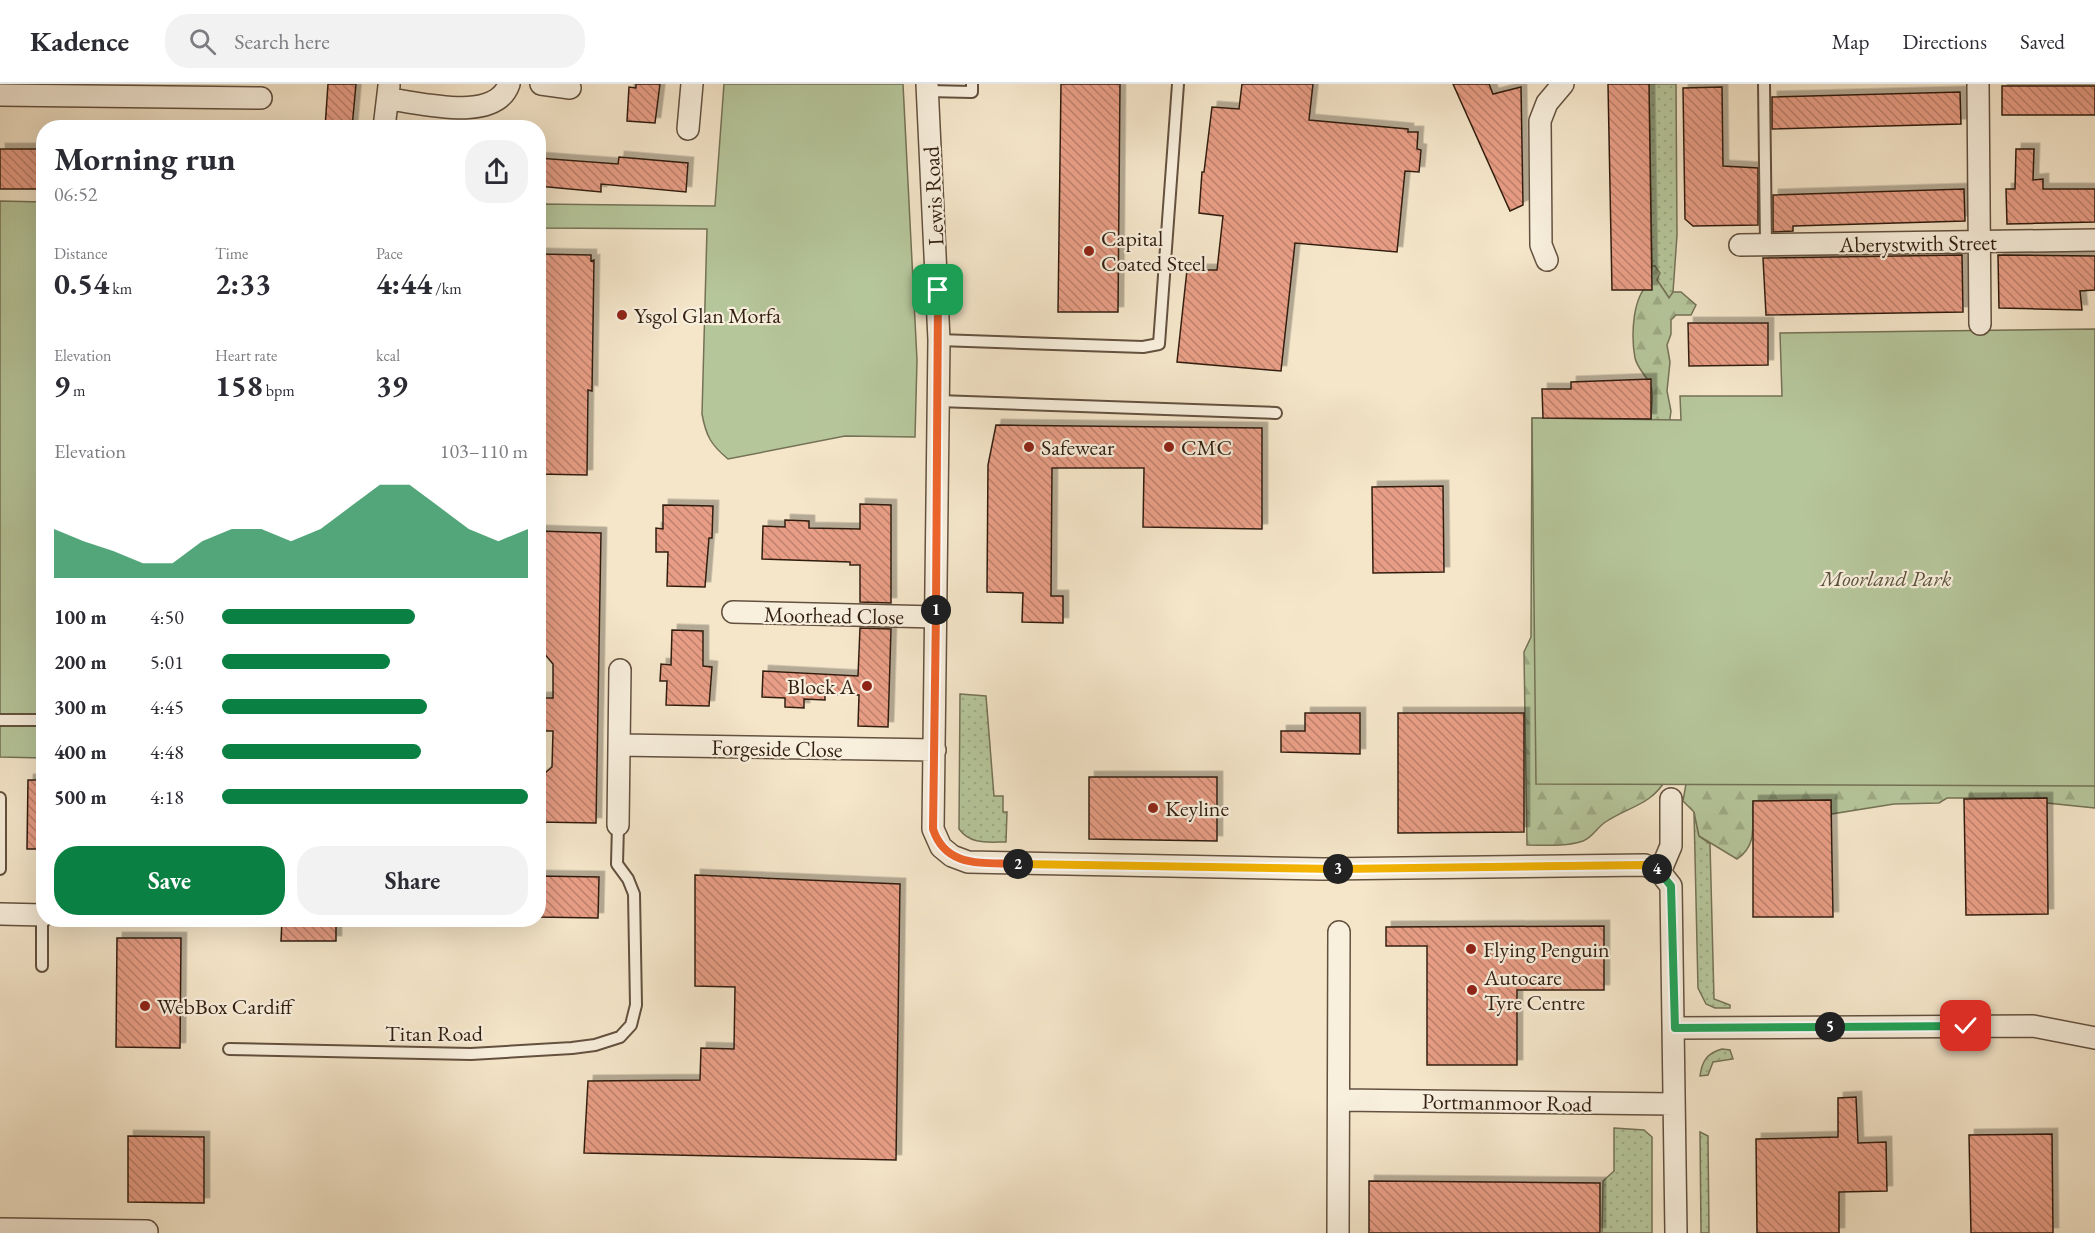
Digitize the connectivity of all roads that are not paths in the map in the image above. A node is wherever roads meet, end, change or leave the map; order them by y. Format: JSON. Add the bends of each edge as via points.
{"nodes":[{"id":1,"x":509,"y":84,"type":"edge"},
{"id":2,"x":541,"y":84,"type":"edge"},
{"id":3,"x":692,"y":84,"type":"edge"},
{"id":4,"x":972,"y":84,"type":"edge"},
{"id":5,"x":1178,"y":84,"type":"edge"},
{"id":6,"x":1563,"y":84,"type":"edge"},
{"id":7,"x":1764,"y":84,"type":"edge"},
{"id":8,"x":1978,"y":84,"type":"edge"},
{"id":9,"x":570,"y":88,"type":"dead end"},
{"id":10,"x":927,"y":88,"type":"edge"},
{"id":11,"x":389,"y":91,"type":"edge"},
{"id":12,"x":0,"y":95,"type":"edge"},
{"id":13,"x":261,"y":98,"type":"dead end"},
{"id":14,"x":385,"y":120,"type":"edge"},
{"id":15,"x":688,"y":129,"type":"dead end"},
{"id":16,"x":2095,"y":240,"type":"edge"},
{"id":17,"x":1980,"y":242,"type":"junction"},
{"id":18,"x":1740,"y":245,"type":"dead end"},
{"id":19,"x":1766,"y":245,"type":"junction"},
{"id":20,"x":1547,"y":260,"type":"dead end"},
{"id":21,"x":1980,"y":324,"type":"dead end"},
{"id":22,"x":939,"y":340,"type":"junction"},
{"id":23,"x":938,"y":401,"type":"junction"},
{"id":24,"x":1276,"y":412,"type":"dead end"},
{"id":25,"x":733,"y":612,"type":"dead end"},
{"id":26,"x":936,"y":617,"type":"junction"},
{"id":27,"x":620,"y":670,"type":"dead end"},
{"id":28,"x":0,"y":720,"type":"edge"},
{"id":29,"x":36,"y":720,"type":"edge"},
{"id":30,"x":619,"y":745,"type":"junction"},
{"id":31,"x":935,"y":750,"type":"junction"},
{"id":32,"x":0,"y":798,"type":"edge"},
{"id":33,"x":1671,"y":799,"type":"dead end"},
{"id":34,"x":618,"y":825,"type":"joint"},
{"id":35,"x":0,"y":869,"type":"edge"},
{"id":36,"x":1660,"y":872,"type":"junction"},
{"id":37,"x":0,"y":914,"type":"edge"},
{"id":38,"x":36,"y":915,"type":"edge"},
{"id":39,"x":43,"y":927,"type":"edge"},
{"id":40,"x":1339,"y":932,"type":"dead end"},
{"id":41,"x":42,"y":966,"type":"dead end"},
{"id":42,"x":1675,"y":1028,"type":"junction"},
{"id":43,"x":2095,"y":1038,"type":"edge"},
{"id":44,"x":229,"y":1049,"type":"dead end"},
{"id":45,"x":1340,"y":1100,"type":"junction"},
{"id":46,"x":1674,"y":1104,"type":"junction"},
{"id":47,"x":0,"y":1228,"type":"edge"},
{"id":48,"x":147,"y":1232,"type":"edge"},
{"id":49,"x":1338,"y":1233,"type":"edge"},
{"id":50,"x":1676,"y":1233,"type":"edge"}],
"edges":[{"from":1,"to":11,"type":"street","via":[[507,91],[490,104],[472,109]]},
{"from":2,"to":9,"type":"street"},
{"from":3,"to":15,"type":"street"},
{"from":4,"to":10,"type":"lane","via":[[972,92]]},
{"from":5,"to":22,"type":"lane","via":[[1159,344],[1143,347]]},
{"from":6,"to":20,"type":"street","via":[[1547,103],[1540,121],[1540,245]]},
{"from":7,"to":19,"type":"lane"},
{"from":8,"to":17,"type":"street"},
{"from":10,"to":22,"type":"street","name":"Lewis Road"},
{"from":11,"to":14,"type":"street"},
{"from":12,"to":13,"type":"street"},
{"from":16,"to":17,"type":"street","name":"Aberystwith Street"},
{"from":17,"to":19,"type":"street","name":"Aberystwith Street"},
{"from":17,"to":21,"type":"street"},
{"from":18,"to":19,"type":"street","name":"Aberystwith Street"},
{"from":22,"to":23,"type":"street","name":"Lewis Road"},
{"from":23,"to":24,"type":"lane"},
{"from":23,"to":26,"type":"street","name":"Lewis Road"},
{"from":25,"to":26,"type":"street","name":"Moorhead Close"},
{"from":26,"to":31,"type":"street","name":"Lewis Road"},
{"from":27,"to":30,"type":"street"},
{"from":28,"to":29,"type":"lane"},
{"from":30,"to":31,"type":"street","name":"Forgeside Close"},
{"from":30,"to":34,"type":"street"},
{"from":31,"to":36,"type":"street","name":"Lewis Road","via":[[933,829],[941,847],[968,862],[1378,869],[1646,865]]},
{"from":32,"to":35,"type":"lane"},
{"from":33,"to":36,"type":"street","via":[[1671,846]]},
{"from":34,"to":44,"type":"lane","name":"Titan Road","via":[[617,864],[634,894],[636,1005],[631,1024],[620,1037],[595,1045],[471,1054]]},
{"from":36,"to":42,"type":"street","via":[[1671,886]]},
{"from":37,"to":38,"type":"street"},
{"from":39,"to":41,"type":"lane"},
{"from":40,"to":45,"type":"street"},
{"from":42,"to":43,"type":"street","via":[[2033,1026]]},
{"from":42,"to":46,"type":"street"},
{"from":45,"to":46,"type":"street","name":"Portmanmoor Road"},
{"from":45,"to":49,"type":"street"},
{"from":46,"to":50,"type":"street"},
{"from":47,"to":48,"type":"street"}]}
